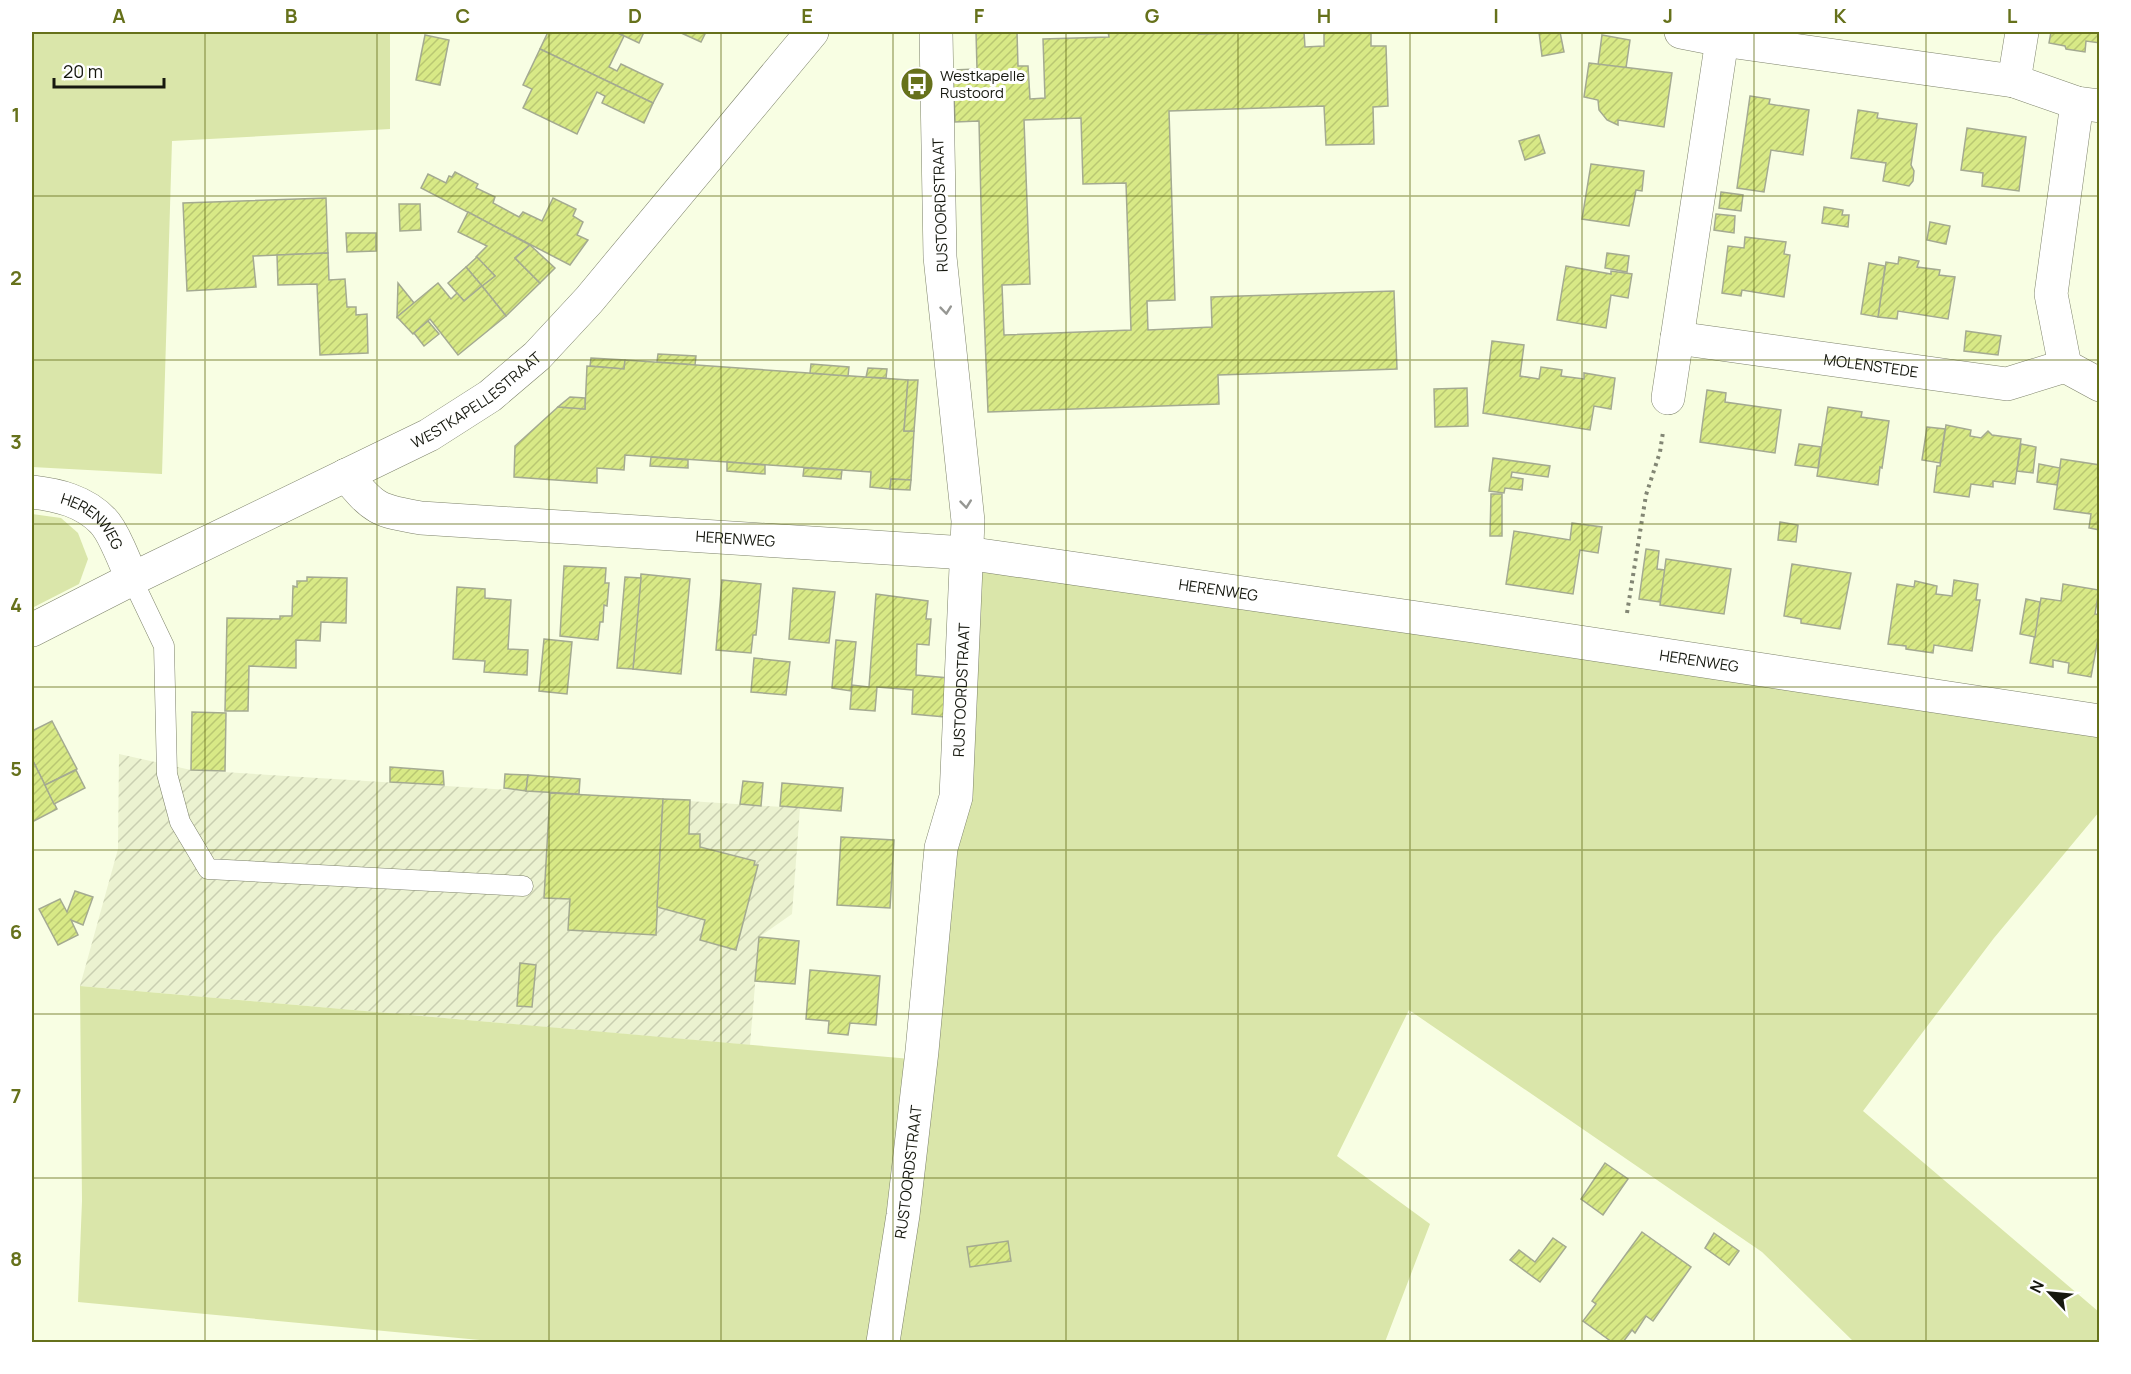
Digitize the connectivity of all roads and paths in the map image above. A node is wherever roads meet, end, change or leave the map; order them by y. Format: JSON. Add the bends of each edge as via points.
{"nodes":[{"id":1,"x":812,"y":32,"type":"edge"},
{"id":2,"x":936,"y":32,"type":"edge"},
{"id":3,"x":1681,"y":32,"type":"edge"},
{"id":4,"x":2022,"y":32,"type":"edge"},
{"id":5,"x":1722,"y":40,"type":"junction"},
{"id":6,"x":2014,"y":81,"type":"junction"},
{"id":7,"x":2088,"y":104,"type":"edge"},
{"id":8,"x":1677,"y":338,"type":"junction"},
{"id":9,"x":2065,"y":366,"type":"junction"},
{"id":10,"x":2100,"y":385,"type":"edge"},
{"id":11,"x":1668,"y":398,"type":"joint"},
{"id":12,"x":346,"y":475,"type":"junction"},
{"id":13,"x":32,"y":492,"type":"edge"},
{"id":14,"x":966,"y":553,"type":"junction"},
{"id":15,"x":132,"y":579,"type":"junction"},
{"id":16,"x":32,"y":630,"type":"edge"},
{"id":17,"x":1622,"y":649,"type":"junction"},
{"id":18,"x":2100,"y":721,"type":"edge"},
{"id":19,"x":523,"y":886,"type":"dead end"},
{"id":20,"x":883,"y":1342,"type":"edge"}],
"edges":[{"from":1,"to":12,"type":"street","name":"WESTKAPELLESTRAAT","via":[[537,357],[490,396],[429,435]]},
{"from":2,"to":14,"type":"street","name":"RUSTOORDSTRAAT","one_way":true,"via":[[940,257],[968,521]]},
{"from":3,"to":5,"type":"street"},
{"from":4,"to":6,"type":"street"},
{"from":5,"to":6,"type":"street"},
{"from":5,"to":8,"type":"street"},
{"from":6,"to":7,"type":"street"},
{"from":7,"to":9,"type":"street","via":[[2052,294]]},
{"from":8,"to":9,"type":"street","name":"MOLENSTEDE","via":[[2007,384]]},
{"from":8,"to":11,"type":"street"},
{"from":9,"to":10,"type":"street"},
{"from":11,"to":17,"type":"path","via":[[1660,452],[1646,495]]},
{"from":12,"to":14,"type":"street","name":"HERENWEG","via":[[366,499],[386,512],[421,518]]},
{"from":12,"to":15,"type":"street","name":"WESTKAPELLESTRAAT"},
{"from":13,"to":15,"type":"street","name":"HERENWEG","via":[[57,495],[84,505],[105,522]]},
{"from":14,"to":17,"type":"street","name":"HERENWEG"},
{"from":14,"to":20,"type":"street","name":"RUSTOORDSTRAAT","via":[[956,797],[941,848],[903,1215]]},
{"from":15,"to":16,"type":"street","name":"WESTKAPELLESTRAAT"},
{"from":15,"to":19,"type":"lane","via":[[164,646],[167,774],[180,822],[208,868]]},
{"from":17,"to":18,"type":"street","name":"HERENWEG"}]}
